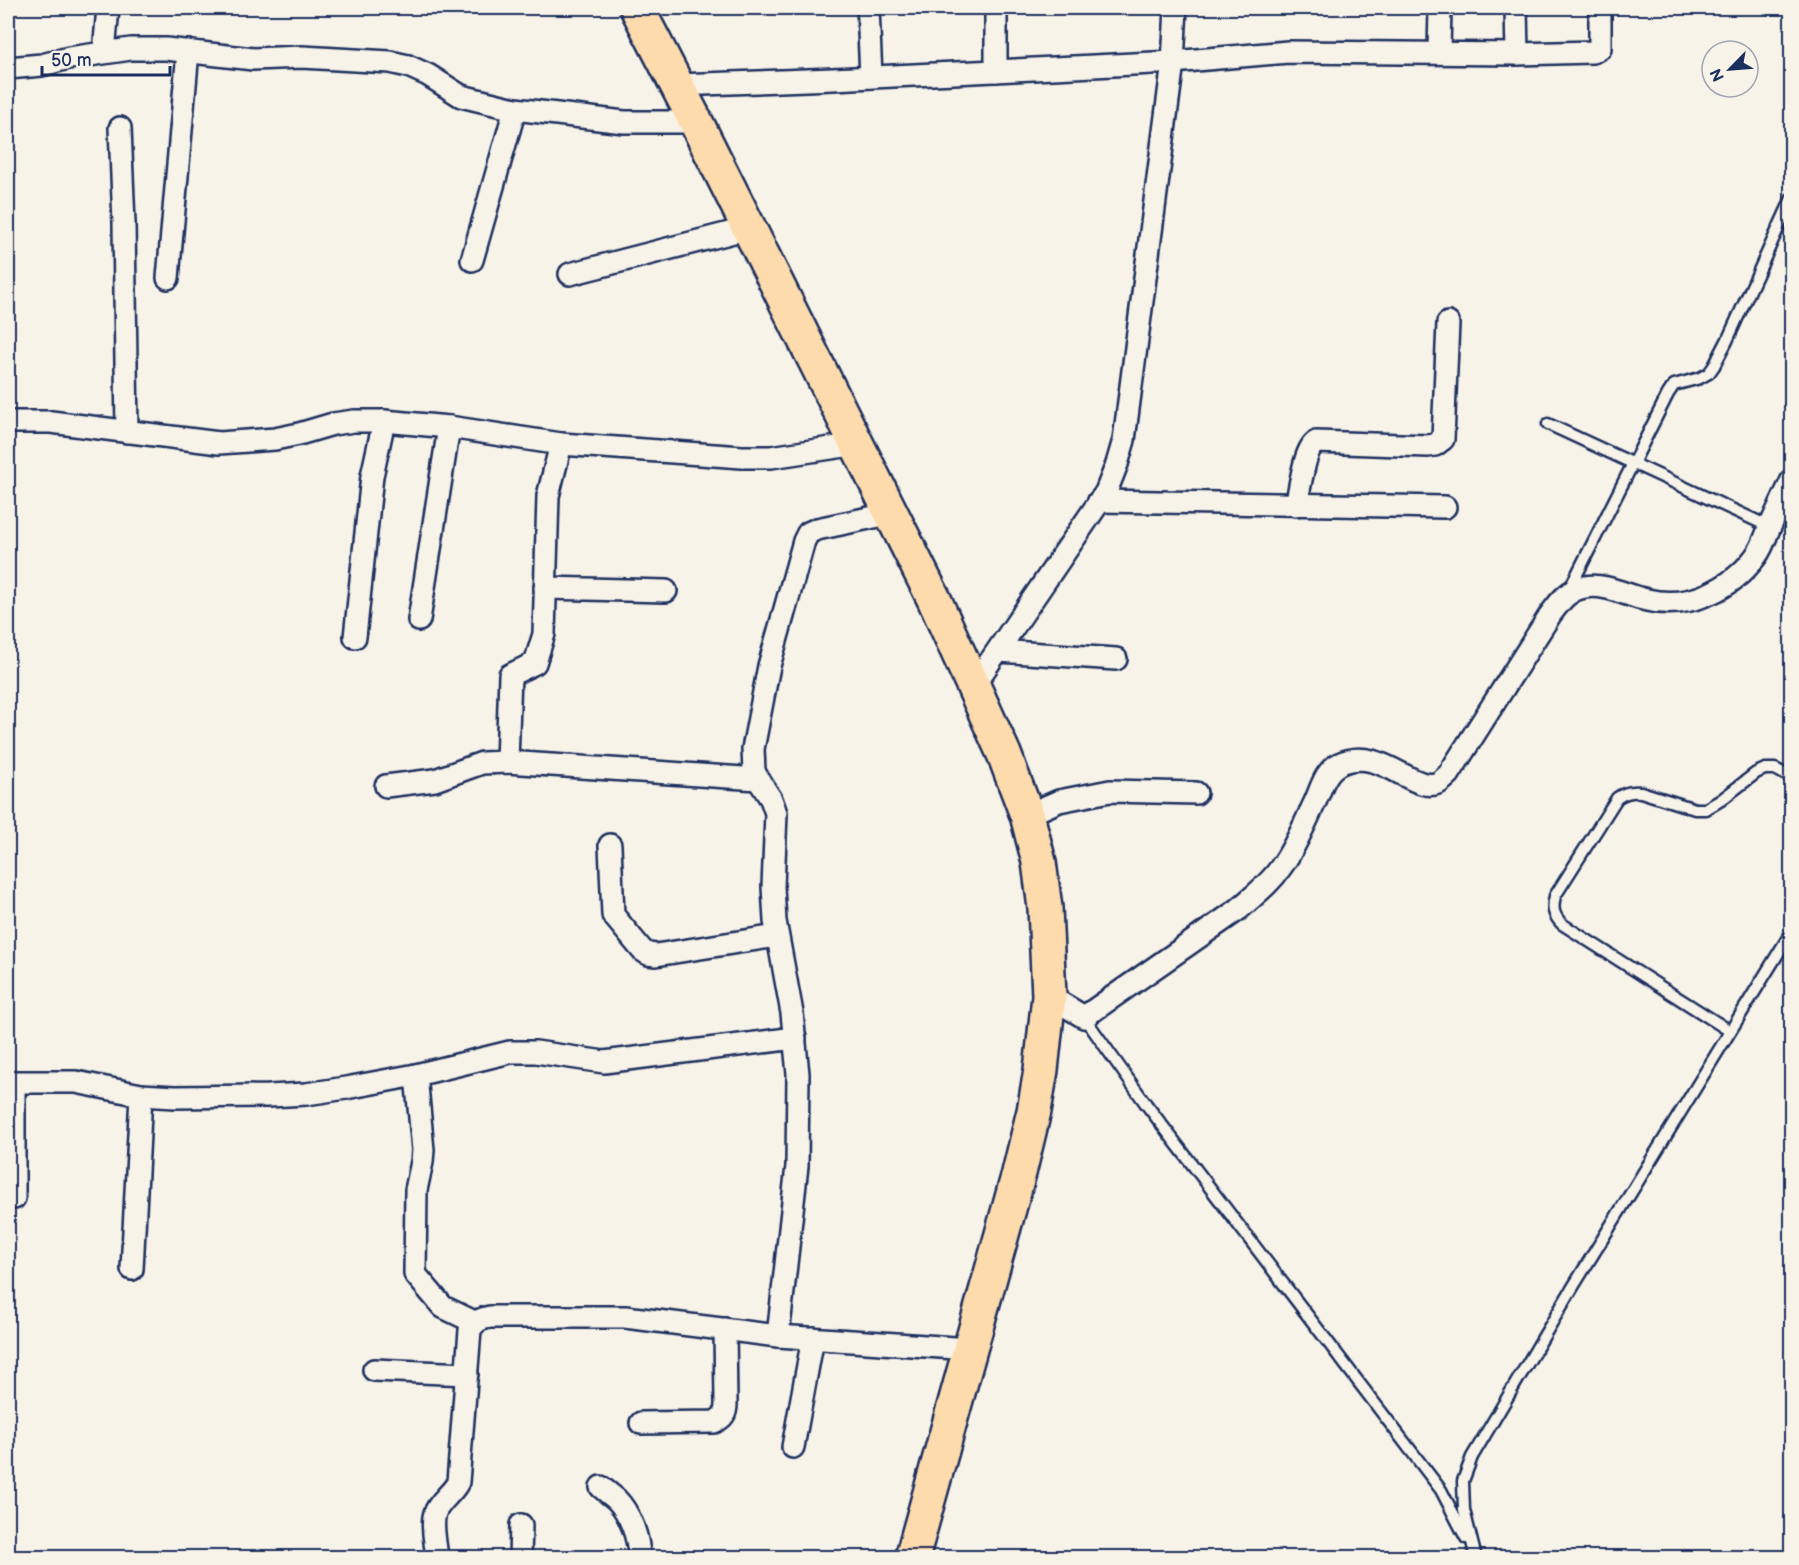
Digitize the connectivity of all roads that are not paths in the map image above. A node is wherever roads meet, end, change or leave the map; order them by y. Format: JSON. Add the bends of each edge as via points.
{"nodes":[{"id":1,"x":108,"y":8,"type":"edge"},
{"id":2,"x":637,"y":8,"type":"edge"},
{"id":3,"x":868,"y":8,"type":"edge"},
{"id":4,"x":996,"y":8,"type":"edge"},
{"id":5,"x":1176,"y":8,"type":"edge"},
{"id":6,"x":1440,"y":8,"type":"edge"},
{"id":7,"x":1516,"y":8,"type":"edge"},
{"id":8,"x":1600,"y":8,"type":"edge"},
{"id":9,"x":188,"y":51,"type":"junction"},
{"id":10,"x":104,"y":52,"type":"junction"},
{"id":11,"x":1439,"y":52,"type":"junction"},
{"id":12,"x":1517,"y":54,"type":"junction"},
{"id":13,"x":1173,"y":62,"type":"junction"},
{"id":14,"x":8,"y":68,"type":"edge"},
{"id":15,"x":996,"y":71,"type":"junction"},
{"id":16,"x":871,"y":77,"type":"junction"},
{"id":17,"x":676,"y":85,"type":"junction"},
{"id":18,"x":515,"y":110,"type":"junction"},
{"id":19,"x":696,"y":122,"type":"junction"},
{"id":20,"x":120,"y":128,"type":"dead end"},
{"id":21,"x":1791,"y":198,"type":"edge"},
{"id":22,"x":750,"y":228,"type":"junction"},
{"id":23,"x":472,"y":260,"type":"dead end"},
{"id":24,"x":570,"y":274,"type":"dead end"},
{"id":25,"x":168,"y":278,"type":"dead end"},
{"id":26,"x":1448,"y":323,"type":"dead end"},
{"id":27,"x":384,"y":421,"type":"junction"},
{"id":28,"x":8,"y":422,"type":"edge"},
{"id":29,"x":1548,"y":424,"type":"dead end"},
{"id":30,"x":448,"y":427,"type":"junction"},
{"id":31,"x":127,"y":432,"type":"junction"},
{"id":32,"x":561,"y":444,"type":"junction"},
{"id":33,"x":858,"y":444,"type":"junction"},
{"id":34,"x":1633,"y":464,"type":"junction"},
{"id":35,"x":1791,"y":480,"type":"edge"},
{"id":36,"x":1099,"y":501,"type":"junction"},
{"id":37,"x":1296,"y":505,"type":"junction"},
{"id":38,"x":1445,"y":507,"type":"dead end"},
{"id":39,"x":892,"y":513,"type":"junction"},
{"id":40,"x":1770,"y":526,"type":"junction"},
{"id":41,"x":545,"y":588,"type":"junction"},
{"id":42,"x":666,"y":591,"type":"dead end"},
{"id":43,"x":1567,"y":594,"type":"junction"},
{"id":44,"x":419,"y":620,"type":"dead end"},
{"id":45,"x":355,"y":637,"type":"dead end"},
{"id":46,"x":998,"y":651,"type":"junction"},
{"id":47,"x":1116,"y":659,"type":"dead end"},
{"id":48,"x":974,"y":686,"type":"junction"},
{"id":49,"x":507,"y":762,"type":"junction"},
{"id":50,"x":1791,"y":778,"type":"edge"},
{"id":51,"x":758,"y":779,"type":"junction"},
{"id":52,"x":386,"y":786,"type":"dead end"},
{"id":53,"x":1196,"y":793,"type":"dead end"},
{"id":54,"x":1027,"y":815,"type":"junction"},
{"id":55,"x":610,"y":845,"type":"dead end"},
{"id":56,"x":1791,"y":931,"type":"edge"},
{"id":57,"x":777,"y":936,"type":"junction"},
{"id":58,"x":1048,"y":996,"type":"junction"},
{"id":59,"x":1084,"y":1017,"type":"junction"},
{"id":60,"x":1730,"y":1031,"type":"junction"},
{"id":61,"x":795,"y":1038,"type":"junction"},
{"id":62,"x":416,"y":1075,"type":"junction"},
{"id":63,"x":10,"y":1083,"type":"edge"},
{"id":64,"x":141,"y":1095,"type":"junction"},
{"id":65,"x":14,"y":1198,"type":"dead end"},
{"id":66,"x":132,"y":1269,"type":"dead end"},
{"id":67,"x":474,"y":1322,"type":"junction"},
{"id":68,"x":725,"y":1329,"type":"junction"},
{"id":69,"x":778,"y":1336,"type":"junction"},
{"id":70,"x":813,"y":1338,"type":"junction"},
{"id":71,"x":970,"y":1349,"type":"junction"},
{"id":72,"x":374,"y":1370,"type":"dead end"},
{"id":73,"x":467,"y":1374,"type":"junction"},
{"id":74,"x":641,"y":1423,"type":"dead end"},
{"id":75,"x":793,"y":1447,"type":"dead end"},
{"id":76,"x":601,"y":1487,"type":"dead end"},
{"id":77,"x":521,"y":1525,"type":"dead end"},
{"id":78,"x":437,"y":1557,"type":"edge"},
{"id":79,"x":520,"y":1557,"type":"edge"},
{"id":80,"x":639,"y":1557,"type":"edge"},
{"id":81,"x":912,"y":1557,"type":"edge"},
{"id":82,"x":1476,"y":1557,"type":"edge"}],
"edges":[{"from":1,"to":10,"type":"street"},
{"from":2,"to":17,"type":"highway"},
{"from":3,"to":16,"type":"street"},
{"from":4,"to":15,"type":"street"},
{"from":5,"to":13,"type":"street"},
{"from":6,"to":11,"type":"street"},
{"from":7,"to":12,"type":"street"},
{"from":8,"to":12,"type":"street","via":[[1601,42],[1597,50]]},
{"from":9,"to":10,"type":"street"},
{"from":9,"to":18,"type":"street","via":[[253,59],[302,57],[390,62],[428,75],[461,96]]},
{"from":9,"to":25,"type":"street"},
{"from":10,"to":14,"type":"street"},
{"from":11,"to":12,"type":"street"},
{"from":11,"to":13,"type":"street","via":[[1288,52]]},
{"from":13,"to":15,"type":"street"},
{"from":13,"to":36,"type":"street","via":[[1124,440],[1106,492]]},
{"from":15,"to":16,"type":"street"},
{"from":16,"to":17,"type":"street"},
{"from":17,"to":19,"type":"highway"},
{"from":18,"to":19,"type":"street","via":[[624,122]]},
{"from":18,"to":23,"type":"street"},
{"from":19,"to":22,"type":"highway"},
{"from":20,"to":31,"type":"street"},
{"from":21,"to":34,"type":"lane","via":[[1714,366],[1700,378],[1674,385]]},
{"from":22,"to":24,"type":"street"},
{"from":22,"to":33,"type":"highway"},
{"from":26,"to":37,"type":"street","via":[[1443,439],[1428,446],[1316,442],[1308,452]]},
{"from":27,"to":30,"type":"street"},
{"from":27,"to":31,"type":"street","via":[[333,424],[275,439],[244,442]]},
{"from":27,"to":45,"type":"street","via":[[372,476]]},
{"from":28,"to":31,"type":"street","via":[[51,422]]},
{"from":29,"to":34,"type":"lane"},
{"from":30,"to":32,"type":"street"},
{"from":30,"to":44,"type":"street"},
{"from":32,"to":33,"type":"street","via":[[771,457]]},
{"from":32,"to":41,"type":"street","via":[[546,510]]},
{"from":33,"to":39,"type":"highway"},
{"from":34,"to":40,"type":"lane"},
{"from":34,"to":43,"type":"lane"},
{"from":35,"to":40,"type":"street"},
{"from":36,"to":37,"type":"street"},
{"from":36,"to":46,"type":"street"},
{"from":37,"to":38,"type":"street"},
{"from":39,"to":48,"type":"highway"},
{"from":39,"to":51,"type":"street","via":[[808,533],[769,666],[753,749],[752,762]]},
{"from":40,"to":43,"type":"street","via":[[1757,554],[1739,576],[1719,590],[1673,603],[1596,586]]},
{"from":41,"to":42,"type":"street"},
{"from":41,"to":49,"type":"street","via":[[544,634],[535,663],[510,675]]},
{"from":43,"to":59,"type":"street","via":[[1449,774],[1438,783],[1426,785],[1374,760],[1346,761],[1336,766],[1326,776],[1281,867],[1261,890]]},
{"from":46,"to":47,"type":"street"},
{"from":46,"to":48,"type":"street"},
{"from":48,"to":54,"type":"highway"},
{"from":49,"to":51,"type":"street"},
{"from":49,"to":52,"type":"street","via":[[482,763],[435,780]]},
{"from":50,"to":60,"type":"lane","via":[[1775,770],[1756,773],[1706,809],[1641,792],[1624,794],[1617,798],[1555,896],[1552,908],[1562,924]]},
{"from":51,"to":57,"type":"street","via":[[776,813],[773,887]]},
{"from":53,"to":54,"type":"street","via":[[1110,791],[1059,801]]},
{"from":54,"to":58,"type":"highway","via":[[1044,897]]},
{"from":55,"to":57,"type":"street","via":[[614,915],[648,954]]},
{"from":56,"to":60,"type":"lane"},
{"from":57,"to":61,"type":"street"},
{"from":58,"to":59,"type":"street"},
{"from":58,"to":71,"type":"highway","via":[[1034,1111]]},
{"from":59,"to":82,"type":"lane","via":[[1441,1490]]},
{"from":60,"to":82,"type":"lane","via":[[1472,1457],[1463,1481],[1464,1510]]},
{"from":61,"to":62,"type":"street","via":[[604,1062],[510,1052]]},
{"from":61,"to":69,"type":"street","via":[[797,1166]]},
{"from":62,"to":64,"type":"street","via":[[306,1094]]},
{"from":62,"to":67,"type":"street","via":[[423,1150],[416,1191],[415,1274],[443,1307]]},
{"from":63,"to":64,"type":"street","via":[[76,1082]]},
{"from":63,"to":65,"type":"street"},
{"from":64,"to":66,"type":"street"},
{"from":67,"to":68,"type":"street","via":[[490,1317],[625,1317]]},
{"from":67,"to":73,"type":"street"},
{"from":68,"to":69,"type":"street"},
{"from":68,"to":74,"type":"street","via":[[726,1413],[722,1418],[714,1422]]},
{"from":69,"to":70,"type":"street"},
{"from":70,"to":71,"type":"street"},
{"from":70,"to":75,"type":"street"},
{"from":71,"to":81,"type":"highway"},
{"from":72,"to":73,"type":"street"},
{"from":73,"to":78,"type":"street","via":[[458,1482],[435,1513]]},
{"from":76,"to":80,"type":"street","via":[[617,1500],[628,1517]]},
{"from":77,"to":79,"type":"street"}]}
